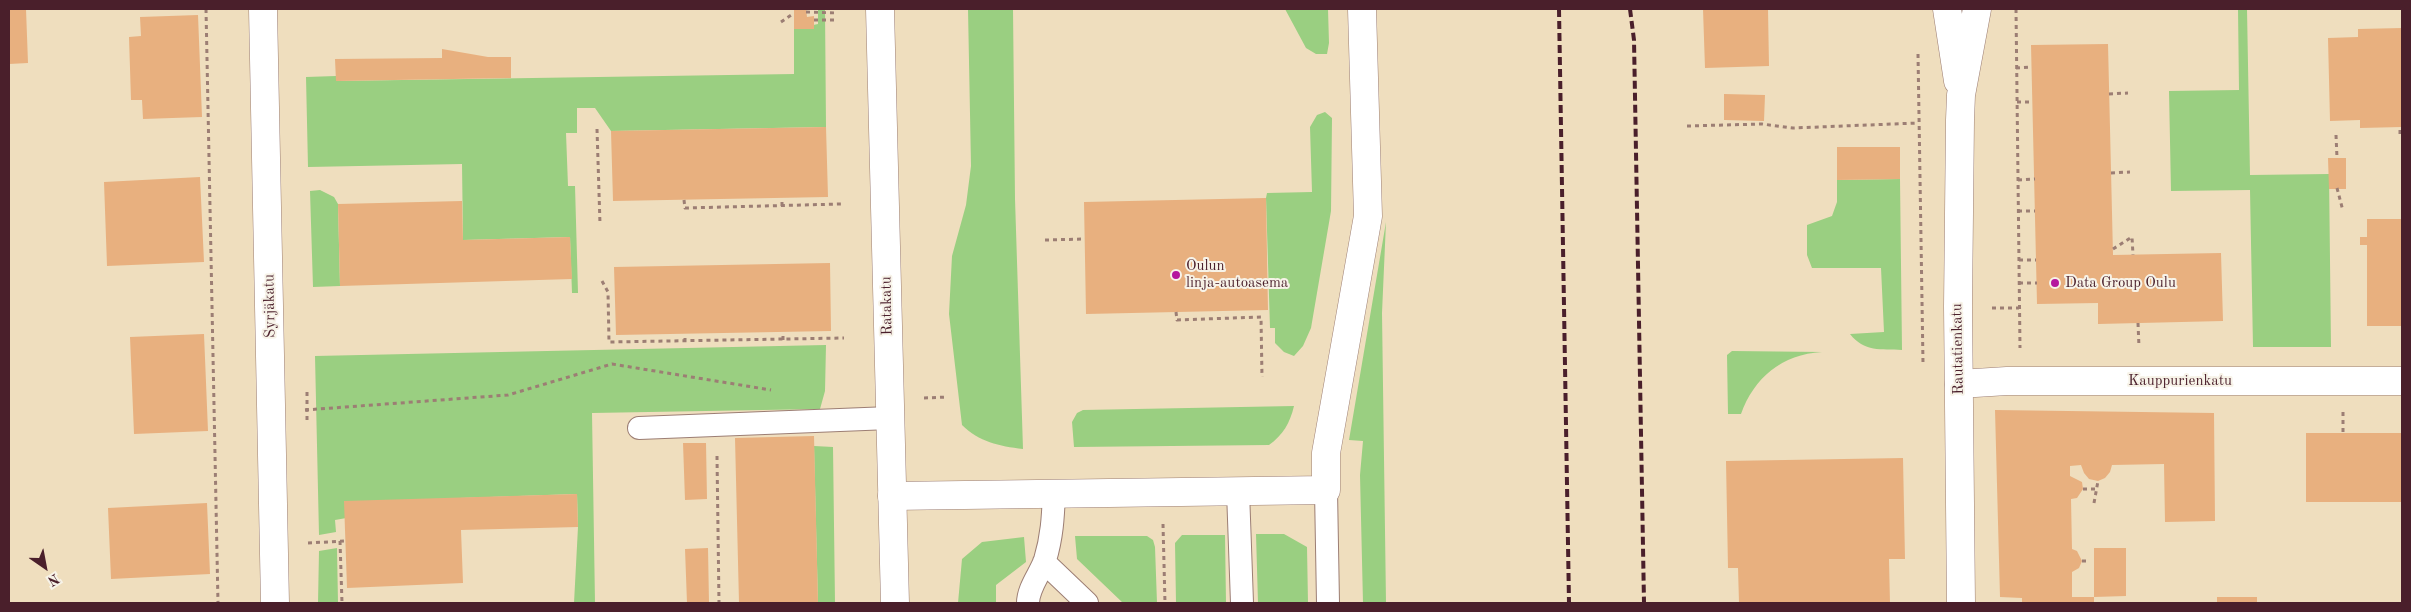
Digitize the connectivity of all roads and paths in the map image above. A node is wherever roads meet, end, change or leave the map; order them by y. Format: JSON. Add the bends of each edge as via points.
{"nodes":[{"id":1,"x":206,"y":9,"type":"edge"},
{"id":2,"x":264,"y":9,"type":"edge"},
{"id":3,"x":880,"y":9,"type":"edge"},
{"id":4,"x":1362,"y":9,"type":"edge"},
{"id":5,"x":1947,"y":9,"type":"edge"},
{"id":6,"x":1977,"y":9,"type":"edge"},
{"id":7,"x":2016,"y":9,"type":"edge"},
{"id":8,"x":806,"y":12,"type":"dead end"},
{"id":9,"x":838,"y":12,"type":"dead end"},
{"id":10,"x":794,"y":13,"type":"dead end"},
{"id":11,"x":814,"y":20,"type":"dead end"},
{"id":12,"x":838,"y":20,"type":"dead end"},
{"id":13,"x":781,"y":22,"type":"dead end"},
{"id":14,"x":1918,"y":47,"type":"dead end"},
{"id":15,"x":2032,"y":67,"type":"dead end"},
{"id":16,"x":2016,"y":68,"type":"junction"},
{"id":17,"x":2128,"y":93,"type":"dead end"},
{"id":18,"x":2109,"y":94,"type":"dead end"},
{"id":19,"x":1960,"y":95,"type":"junction"},
{"id":20,"x":2017,"y":102,"type":"junction"},
{"id":21,"x":2033,"y":102,"type":"dead end"},
{"id":22,"x":1918,"y":123,"type":"junction"},
{"id":23,"x":1687,"y":126,"type":"dead end"},
{"id":24,"x":2400,"y":127,"type":"dead end"},
{"id":25,"x":597,"y":128,"type":"dead end"},
{"id":26,"x":2400,"y":134,"type":"dead end"},
{"id":27,"x":2336,"y":135,"type":"dead end"},
{"id":28,"x":2337,"y":158,"type":"dead end"},
{"id":29,"x":2130,"y":172,"type":"dead end"},
{"id":30,"x":2111,"y":173,"type":"dead end"},
{"id":31,"x":2035,"y":179,"type":"dead end"},
{"id":32,"x":2018,"y":180,"type":"junction"},
{"id":33,"x":2337,"y":188,"type":"dead end"},
{"id":34,"x":782,"y":198,"type":"dead end"},
{"id":35,"x":684,"y":200,"type":"dead end"},
{"id":36,"x":841,"y":204,"type":"dead end"},
{"id":37,"x":782,"y":206,"type":"junction"},
{"id":38,"x":2018,"y":211,"type":"junction"},
{"id":39,"x":2035,"y":211,"type":"dead end"},
{"id":40,"x":2343,"y":211,"type":"dead end"},
{"id":41,"x":600,"y":224,"type":"dead end"},
{"id":42,"x":1084,"y":239,"type":"dead end"},
{"id":43,"x":1045,"y":240,"type":"dead end"},
{"id":44,"x":2113,"y":249,"type":"dead end"},
{"id":45,"x":2133,"y":255,"type":"dead end"},
{"id":46,"x":2019,"y":260,"type":"junction"},
{"id":47,"x":2036,"y":260,"type":"dead end"},
{"id":48,"x":602,"y":281,"type":"dead end"},
{"id":49,"x":2019,"y":283,"type":"junction"},
{"id":50,"x":2037,"y":283,"type":"dead end"},
{"id":51,"x":1921,"y":305,"type":"dead end"},
{"id":52,"x":1176,"y":312,"type":"dead end"},
{"id":53,"x":2138,"y":323,"type":"dead end"},
{"id":54,"x":783,"y":332,"type":"dead end"},
{"id":55,"x":685,"y":334,"type":"dead end"},
{"id":56,"x":844,"y":338,"type":"dead end"},
{"id":57,"x":783,"y":340,"type":"junction"},
{"id":58,"x":685,"y":342,"type":"junction"},
{"id":59,"x":2139,"y":350,"type":"dead end"},
{"id":60,"x":1262,"y":377,"type":"dead end"},
{"id":61,"x":2008,"y":381,"type":"junction"},
{"id":62,"x":2402,"y":381,"type":"edge"},
{"id":63,"x":1959,"y":384,"type":"junction"},
{"id":64,"x":779,"y":392,"type":"dead end"},
{"id":65,"x":948,"y":397,"type":"dead end"},
{"id":66,"x":2343,"y":404,"type":"dead end"},
{"id":67,"x":890,"y":409,"type":"junction"},
{"id":68,"x":272,"y":411,"type":"junction"},
{"id":69,"x":716,"y":426,"type":"junction"},
{"id":70,"x":639,"y":428,"type":"dead end"},
{"id":71,"x":2343,"y":433,"type":"dead end"},
{"id":72,"x":2098,"y":481,"type":"dead end"},
{"id":73,"x":2083,"y":489,"type":"dead end"},
{"id":74,"x":2098,"y":489,"type":"junction"},
{"id":75,"x":1326,"y":490,"type":"junction"},
{"id":76,"x":1238,"y":491,"type":"junction"},
{"id":77,"x":1054,"y":494,"type":"junction"},
{"id":78,"x":892,"y":496,"type":"junction"},
{"id":79,"x":2094,"y":503,"type":"dead end"},
{"id":80,"x":1163,"y":516,"type":"dead end"},
{"id":81,"x":340,"y":541,"type":"junction"},
{"id":82,"x":345,"y":541,"type":"dead end"},
{"id":83,"x":308,"y":543,"type":"dead end"},
{"id":84,"x":2082,"y":561,"type":"dead end"},
{"id":85,"x":2087,"y":561,"type":"dead end"},
{"id":86,"x":1044,"y":562,"type":"junction"},
{"id":87,"x":1031,"y":601,"type":"edge"},
{"id":88,"x":218,"y":603,"type":"edge"},
{"id":89,"x":275,"y":603,"type":"edge"},
{"id":90,"x":342,"y":603,"type":"edge"},
{"id":91,"x":719,"y":603,"type":"edge"},
{"id":92,"x":895,"y":603,"type":"edge"},
{"id":93,"x":1087,"y":603,"type":"edge"},
{"id":94,"x":1165,"y":603,"type":"edge"},
{"id":95,"x":1242,"y":603,"type":"edge"},
{"id":96,"x":1328,"y":603,"type":"edge"},
{"id":97,"x":1961,"y":603,"type":"edge"}],
"edges":[{"from":1,"to":88,"type":"path"},
{"from":2,"to":68,"type":"street","name":"Syrjäkatu"},
{"from":3,"to":67,"type":"street","name":"Ratakatu"},
{"from":4,"to":75,"type":"street","via":[[1368,216],[1326,453]]},
{"from":5,"to":19,"type":"street","name":"Rautatienkatu"},
{"from":6,"to":19,"type":"street","name":"Rautatienkatu"},
{"from":7,"to":16,"type":"path"},
{"from":8,"to":9,"type":"path"},
{"from":10,"to":13,"type":"path"},
{"from":11,"to":12,"type":"path"},
{"from":14,"to":22,"type":"path"},
{"from":15,"to":16,"type":"path"},
{"from":16,"to":20,"type":"path"},
{"from":17,"to":18,"type":"path"},
{"from":19,"to":63,"type":"street","name":"Rautatienkatu"},
{"from":20,"to":21,"type":"path"},
{"from":20,"to":32,"type":"path"},
{"from":22,"to":23,"type":"path","via":[[1793,128],[1762,124]]},
{"from":22,"to":51,"type":"path"},
{"from":24,"to":26,"type":"path"},
{"from":25,"to":41,"type":"path"},
{"from":27,"to":28,"type":"path"},
{"from":29,"to":30,"type":"path"},
{"from":31,"to":32,"type":"path"},
{"from":32,"to":38,"type":"path"},
{"from":33,"to":40,"type":"path"},
{"from":34,"to":37,"type":"path"},
{"from":35,"to":37,"type":"path","via":[[685,208]]},
{"from":36,"to":37,"type":"path"},
{"from":38,"to":39,"type":"path"},
{"from":38,"to":46,"type":"path"},
{"from":42,"to":43,"type":"path"},
{"from":44,"to":45,"type":"path","via":[[2132,237]]},
{"from":46,"to":47,"type":"path"},
{"from":46,"to":49,"type":"path"},
{"from":48,"to":58,"type":"path","via":[[608,292],[609,342]]},
{"from":49,"to":50,"type":"path"},
{"from":49,"to":61,"type":"path","via":[[2020,350],[2009,350]]},
{"from":52,"to":60,"type":"path","via":[[1177,320],[1261,317]]},
{"from":53,"to":59,"type":"path"},
{"from":54,"to":57,"type":"path"},
{"from":55,"to":58,"type":"path"},
{"from":56,"to":57,"type":"path"},
{"from":57,"to":58,"type":"path"},
{"from":61,"to":62,"type":"street","name":"Kauppurienkatu"},
{"from":61,"to":63,"type":"street","name":"Kauppurienkatu"},
{"from":63,"to":97,"type":"street","name":"Rautatienkatu"},
{"from":64,"to":68,"type":"path","via":[[612,364],[508,395]]},
{"from":65,"to":67,"type":"path"},
{"from":66,"to":71,"type":"path"},
{"from":67,"to":69,"type":"lane"},
{"from":67,"to":78,"type":"street","name":"Ratakatu"},
{"from":68,"to":89,"type":"street","name":"Syrjäkatu"},
{"from":69,"to":70,"type":"lane"},
{"from":69,"to":91,"type":"path"},
{"from":72,"to":74,"type":"path"},
{"from":73,"to":74,"type":"path"},
{"from":74,"to":79,"type":"path"},
{"from":75,"to":76,"type":"street"},
{"from":75,"to":96,"type":"lane"},
{"from":76,"to":77,"type":"street"},
{"from":76,"to":95,"type":"lane"},
{"from":77,"to":78,"type":"street"},
{"from":77,"to":86,"type":"lane","via":[[1053,527]]},
{"from":78,"to":92,"type":"street","name":"Ratakatu"},
{"from":80,"to":94,"type":"path"},
{"from":81,"to":82,"type":"path"},
{"from":81,"to":83,"type":"path"},
{"from":81,"to":90,"type":"path"},
{"from":84,"to":85,"type":"path"},
{"from":86,"to":87,"type":"lane"},
{"from":86,"to":93,"type":"lane"}]}
